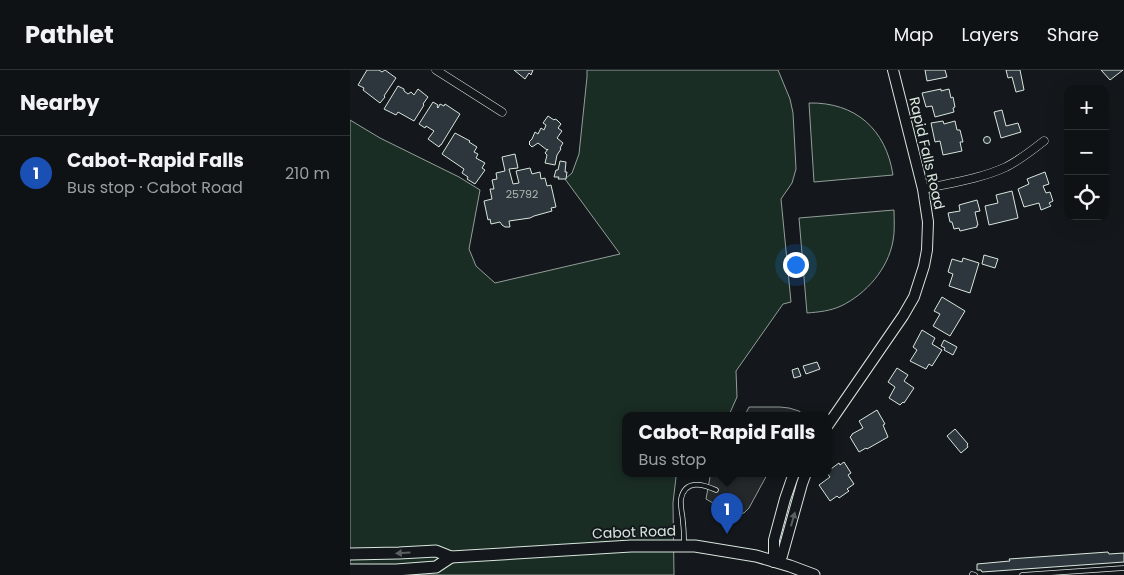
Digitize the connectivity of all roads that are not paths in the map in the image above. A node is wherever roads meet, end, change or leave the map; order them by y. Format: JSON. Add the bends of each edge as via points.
{"nodes":[{"id":1,"x":436,"y":70,"type":"edge"},
{"id":2,"x":893,"y":70,"type":"edge"},
{"id":3,"x":502,"y":112,"type":"dead end"},
{"id":4,"x":1044,"y":141,"type":"dead end"},
{"id":5,"x":923,"y":189,"type":"junction"},
{"id":6,"x":832,"y":419,"type":"edge"},
{"id":7,"x":793,"y":477,"type":"edge"},
{"id":8,"x":805,"y":477,"type":"edge"},
{"id":9,"x":716,"y":490,"type":"dead end"},
{"id":10,"x":684,"y":546,"type":"junction"},
{"id":11,"x":350,"y":554,"type":"edge"},
{"id":12,"x":451,"y":557,"type":"junction"},
{"id":13,"x":774,"y":562,"type":"junction"},
{"id":14,"x":1124,"y":568,"type":"edge"},
{"id":15,"x":350,"y":570,"type":"edge"},
{"id":16,"x":1046,"y":574,"type":"edge"},
{"id":17,"x":814,"y":575,"type":"edge"},
{"id":18,"x":1022,"y":575,"type":"edge"}],
"edges":[{"from":1,"to":3,"type":"street"},
{"from":2,"to":5,"type":"street","name":"Rapid Falls Road"},
{"from":4,"to":5,"type":"street","via":[[1005,167]]},
{"from":5,"to":6,"type":"street","name":"Rapid Falls Road","via":[[928,222],[927,250],[914,297]]},
{"from":7,"to":13,"type":"street","via":[[774,540]]},
{"from":13,"to":8,"type":"street","one_way":true,"via":[[782,556]]},
{"from":9,"to":10,"type":"lane","via":[[694,484],[688,487],[681,499]]},
{"from":10,"to":12,"type":"main road","name":"Cabot Road"},
{"from":10,"to":13,"type":"main road","name":"Cabot Road","via":[[756,556]]},
{"from":12,"to":11,"type":"main road","name":"Cabot Road","one_way":true,"via":[[436,551]]},
{"from":12,"to":15,"type":"main road","name":"Cabot Road","via":[[436,567]]},
{"from":13,"to":17,"type":"main road","name":"Cabot Road"},
{"from":14,"to":16,"type":"lane"},
{"from":16,"to":18,"type":"lane"}]}
